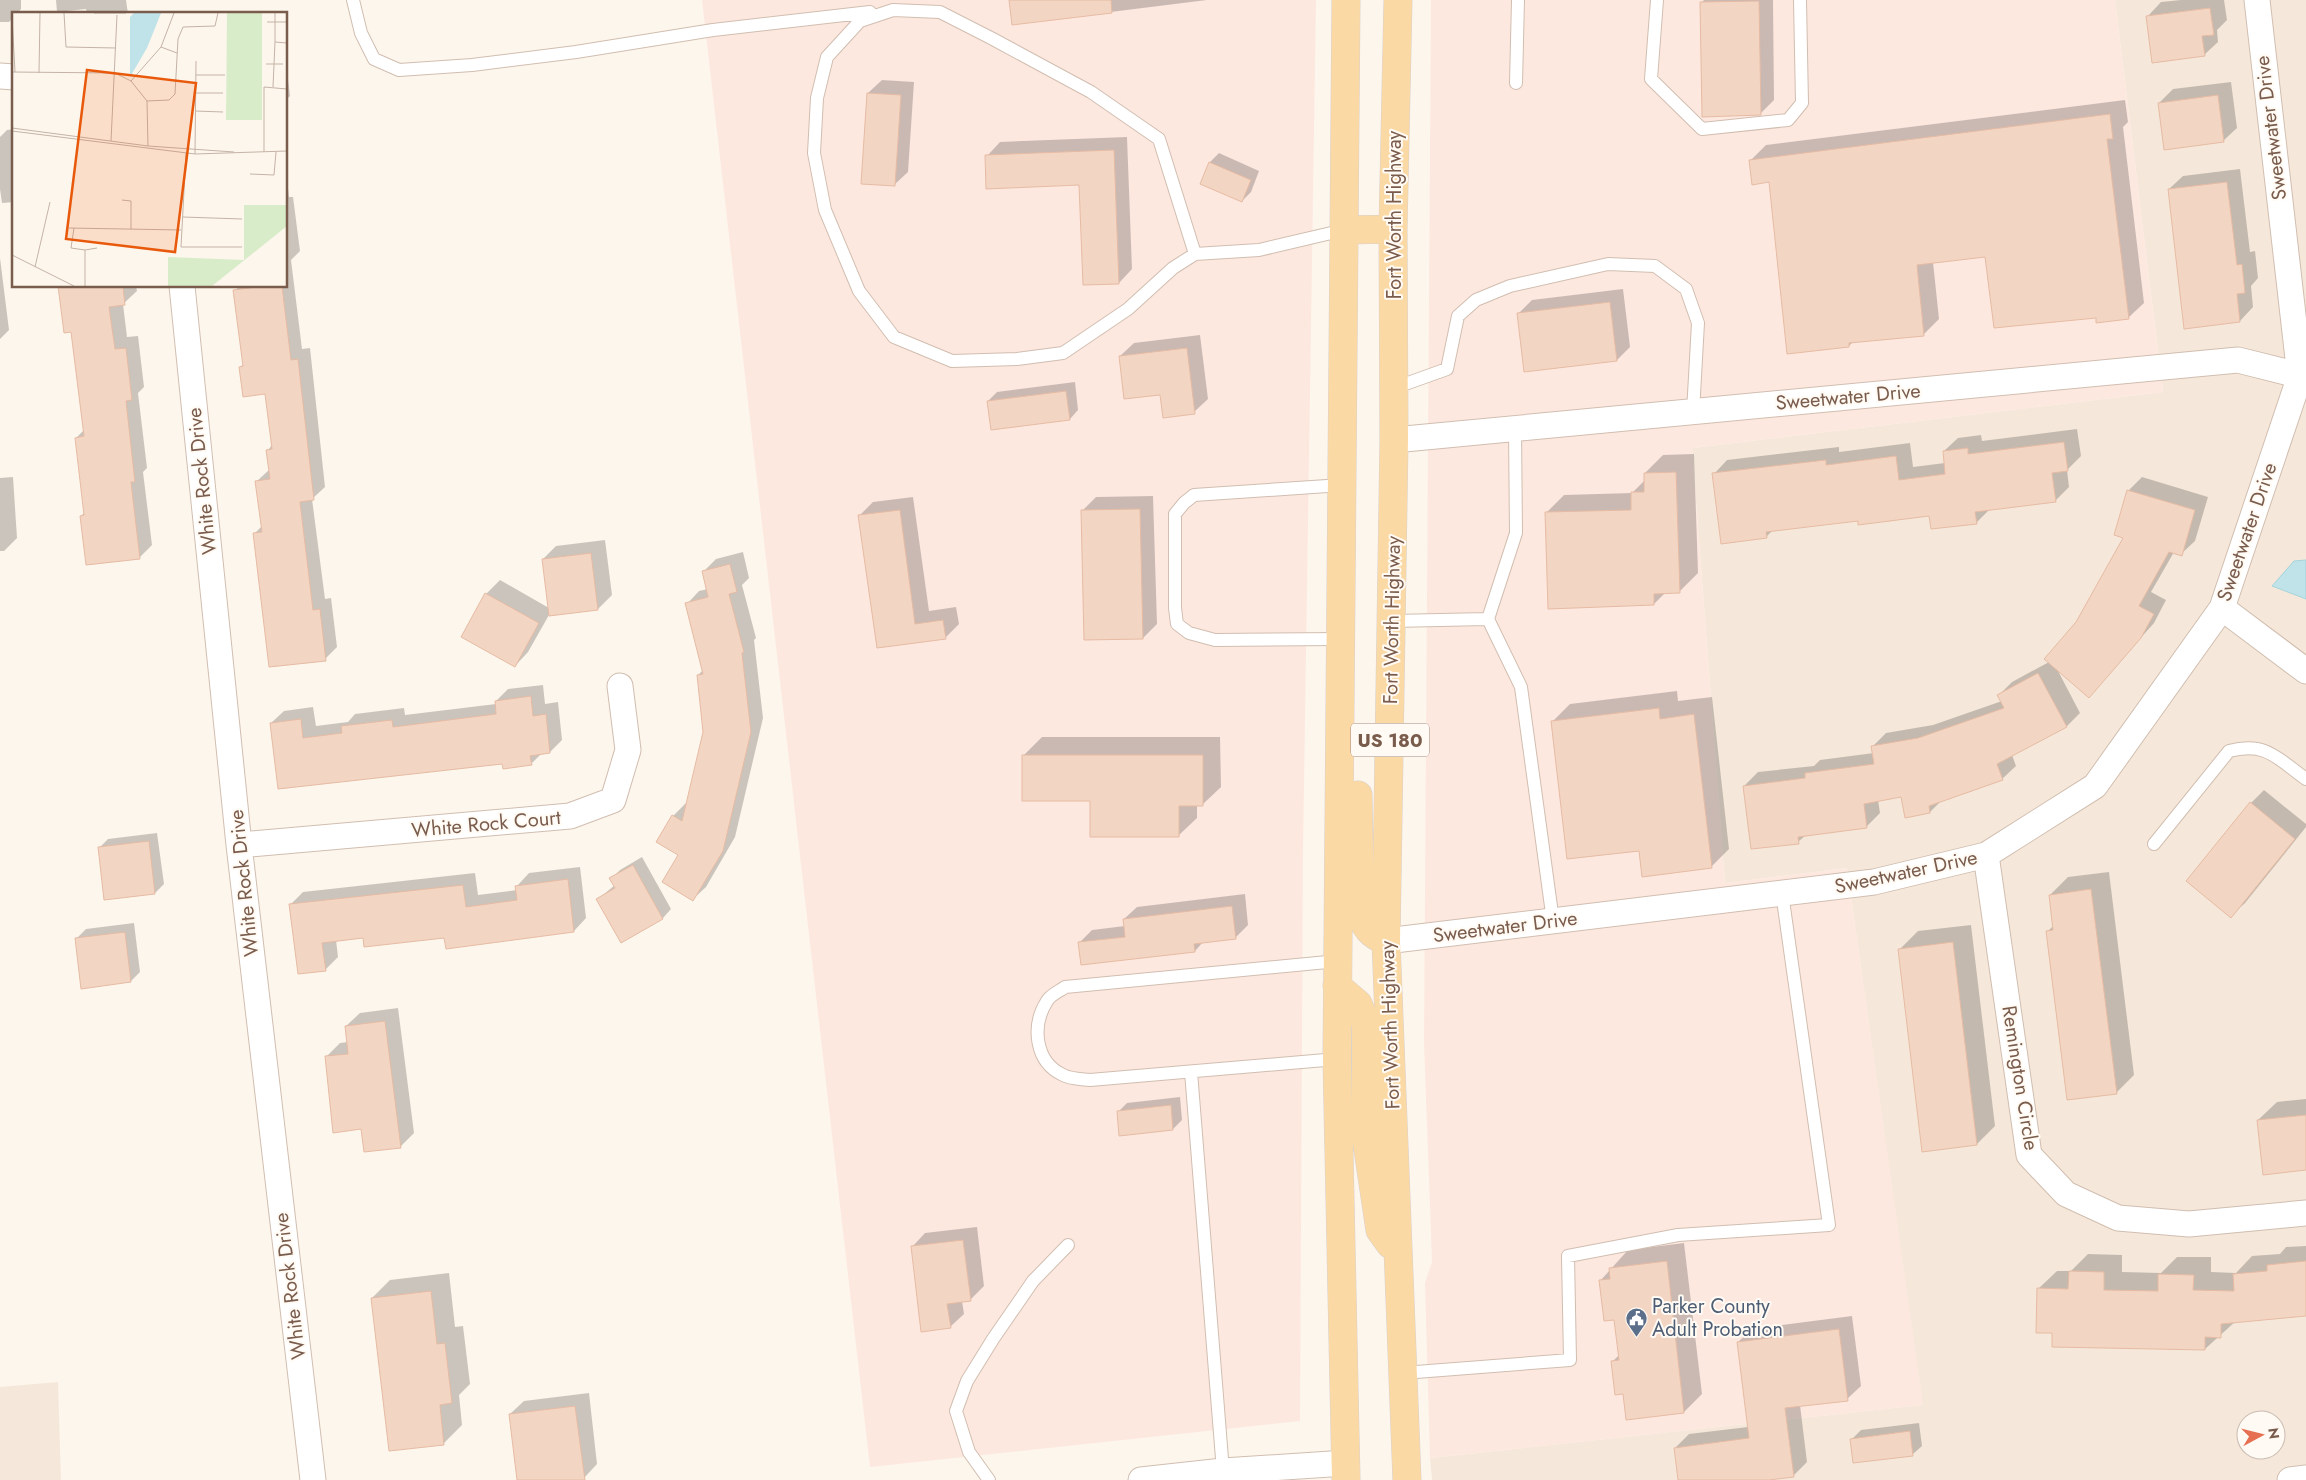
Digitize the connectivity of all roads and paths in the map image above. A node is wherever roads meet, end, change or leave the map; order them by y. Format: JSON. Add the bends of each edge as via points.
{"nodes":[{"id":1,"x":353,"y":0,"type":"edge"},
{"id":2,"x":1346,"y":0,"type":"edge"},
{"id":3,"x":1398,"y":0,"type":"edge"},
{"id":4,"x":1518,"y":0,"type":"edge"},
{"id":5,"x":1657,"y":0,"type":"edge"},
{"id":6,"x":1800,"y":0,"type":"edge"},
{"id":7,"x":2257,"y":0,"type":"edge"},
{"id":8,"x":893,"y":10,"type":"junction"},
{"id":9,"x":1516,"y":83,"type":"dead end"},
{"id":10,"x":1393,"y":229,"type":"junction"},
{"id":11,"x":1344,"y":230,"type":"junction"},
{"id":12,"x":1195,"y":254,"type":"junction"},
{"id":13,"x":182,"y":288,"type":"edge"},
{"id":14,"x":2303,"y":376,"type":"edge"},
{"id":15,"x":1394,"y":388,"type":"junction"},
{"id":16,"x":1694,"y":412,"type":"junction"},
{"id":17,"x":1516,"y":429,"type":"junction"},
{"id":18,"x":1394,"y":440,"type":"junction"},
{"id":19,"x":1342,"y":485,"type":"junction"},
{"id":20,"x":2222,"y":608,"type":"junction"},
{"id":21,"x":1488,"y":619,"type":"junction"},
{"id":22,"x":1392,"y":622,"type":"junction"},
{"id":23,"x":1340,"y":639,"type":"junction"},
{"id":24,"x":2306,"y":671,"type":"edge"},
{"id":25,"x":620,"y":686,"type":"dead end"},
{"id":26,"x":1340,"y":694,"type":"junction"},
{"id":27,"x":2306,"y":779,"type":"edge"},
{"id":28,"x":2154,"y":844,"type":"dead end"},
{"id":29,"x":239,"y":845,"type":"junction"},
{"id":30,"x":1986,"y":855,"type":"junction"},
{"id":31,"x":1782,"y":893,"type":"junction"},
{"id":32,"x":1554,"y":921,"type":"junction"},
{"id":33,"x":1386,"y":941,"type":"junction"},
{"id":34,"x":1338,"y":973,"type":"junction"},
{"id":35,"x":1337,"y":1059,"type":"junction"},
{"id":36,"x":1191,"y":1072,"type":"junction"},
{"id":37,"x":2306,"y":1213,"type":"edge"},
{"id":38,"x":1068,"y":1245,"type":"dead end"},
{"id":39,"x":1398,"y":1255,"type":"junction"},
{"id":40,"x":1403,"y":1373,"type":"junction"},
{"id":41,"x":1223,"y":1471,"type":"junction"},
{"id":42,"x":1346,"y":1472,"type":"edge"},
{"id":43,"x":2306,"y":1478,"type":"edge"},
{"id":44,"x":313,"y":1480,"type":"edge"},
{"id":45,"x":989,"y":1480,"type":"edge"},
{"id":46,"x":1141,"y":1480,"type":"edge"},
{"id":47,"x":1407,"y":1480,"type":"edge"},
{"id":48,"x":2290,"y":1480,"type":"edge"}],
"edges":[{"from":1,"to":8,"type":"lane","via":[[361,33],[374,59],[398,70],[558,55],[713,30]]},
{"from":2,"to":11,"type":"main road","number":"US 180"},
{"from":3,"to":10,"type":"main road","name":"Fort Worth Highway","number":"US 180"},
{"from":4,"to":9,"type":"lane"},
{"from":5,"to":6,"type":"lane","via":[[1651,79],[1702,129],[1788,120],[1802,103]]},
{"from":7,"to":14,"type":"street","name":"Sweetwater Drive"},
{"from":8,"to":12,"type":"lane","via":[[940,12],[1091,92],[1159,139]]},
{"from":8,"to":12,"type":"lane","via":[[860,21],[827,57],[817,98],[814,153],[825,210],[855,282],[894,337],[952,361],[1017,359],[1063,353],[1128,309],[1173,268]]},
{"from":10,"to":11,"type":"main road"},
{"from":10,"to":15,"type":"main road","name":"Fort Worth Highway","number":"US 180"},
{"from":11,"to":12,"type":"lane","via":[[1259,250]]},
{"from":11,"to":19,"type":"main road","number":"US 180"},
{"from":13,"to":29,"type":"street","name":"White Rock Drive"},
{"from":14,"to":16,"type":"street","name":"Sweetwater Drive","via":[[2238,360]]},
{"from":14,"to":20,"type":"street","name":"Sweetwater Drive"},
{"from":15,"to":16,"type":"lane","via":[[1447,369],[1458,316],[1476,300],[1510,286],[1608,264],[1655,266],[1686,289],[1698,323]]},
{"from":15,"to":18,"type":"main road","name":"Fort Worth Highway","number":"US 180"},
{"from":16,"to":17,"type":"street","name":"Sweetwater Drive"},
{"from":17,"to":18,"type":"street","name":"Sweetwater Drive"},
{"from":17,"to":21,"type":"lane","via":[[1516,533]]},
{"from":18,"to":22,"type":"main road","name":"Fort Worth Highway","number":"US 180"},
{"from":19,"to":23,"type":"main road","number":"US 180"},
{"from":19,"to":23,"type":"lane","via":[[1194,495],[1175,514],[1175,608],[1177,624],[1189,634],[1214,640]]},
{"from":20,"to":24,"type":"street"},
{"from":20,"to":30,"type":"street","name":"Sweetwater Drive","via":[[2096,786]]},
{"from":21,"to":22,"type":"lane"},
{"from":21,"to":32,"type":"lane","via":[[1521,687]]},
{"from":22,"to":33,"type":"main road","name":"Fort Worth Highway","number":"US 180"},
{"from":23,"to":26,"type":"main road","number":"US 180"},
{"from":25,"to":29,"type":"street","name":"White Rock Court","via":[[628,750],[614,800],[570,816]]},
{"from":26,"to":33,"type":"main road","via":[[1357,720],[1360,912],[1364,926],[1374,936]]},
{"from":26,"to":34,"type":"main road","number":"US 180"},
{"from":27,"to":28,"type":"lane","via":[[2265,750],[2246,746],[2229,751]]},
{"from":29,"to":44,"type":"street","name":"White Rock Drive"},
{"from":30,"to":31,"type":"street","name":"Sweetwater Drive","via":[[1874,882]]},
{"from":30,"to":37,"type":"street","name":"Remington Circle","via":[[2029,1155],[2066,1194],[2118,1218],[2189,1224]]},
{"from":31,"to":32,"type":"street","name":"Sweetwater Drive"},
{"from":31,"to":40,"type":"lane","via":[[1828,1224],[1678,1235],[1568,1256],[1570,1360]]},
{"from":32,"to":33,"type":"street","name":"Sweetwater Drive"},
{"from":33,"to":39,"type":"main road","name":"Fort Worth Highway","number":"US 180"},
{"from":34,"to":35,"type":"main road","number":"US 180"},
{"from":34,"to":36,"type":"lane","via":[[1065,987],[1047,999],[1038,1019],[1037,1042],[1045,1062],[1064,1076],[1090,1080]]},
{"from":34,"to":39,"type":"main road","via":[[1358,1004],[1366,1024],[1366,1136],[1380,1230]]},
{"from":35,"to":36,"type":"lane"},
{"from":35,"to":42,"type":"main road","number":"US 180"},
{"from":36,"to":41,"type":"lane"},
{"from":38,"to":45,"type":"lane","via":[[1034,1281],[993,1339],[967,1381],[956,1411],[968,1452]]},
{"from":39,"to":40,"type":"main road","name":"Fort Worth Highway","number":"US 180"},
{"from":40,"to":47,"type":"main road","name":"Fort Worth Highway","number":"US 180"},
{"from":41,"to":42,"type":"street"},
{"from":41,"to":46,"type":"street"},
{"from":43,"to":48,"type":"street"}]}
